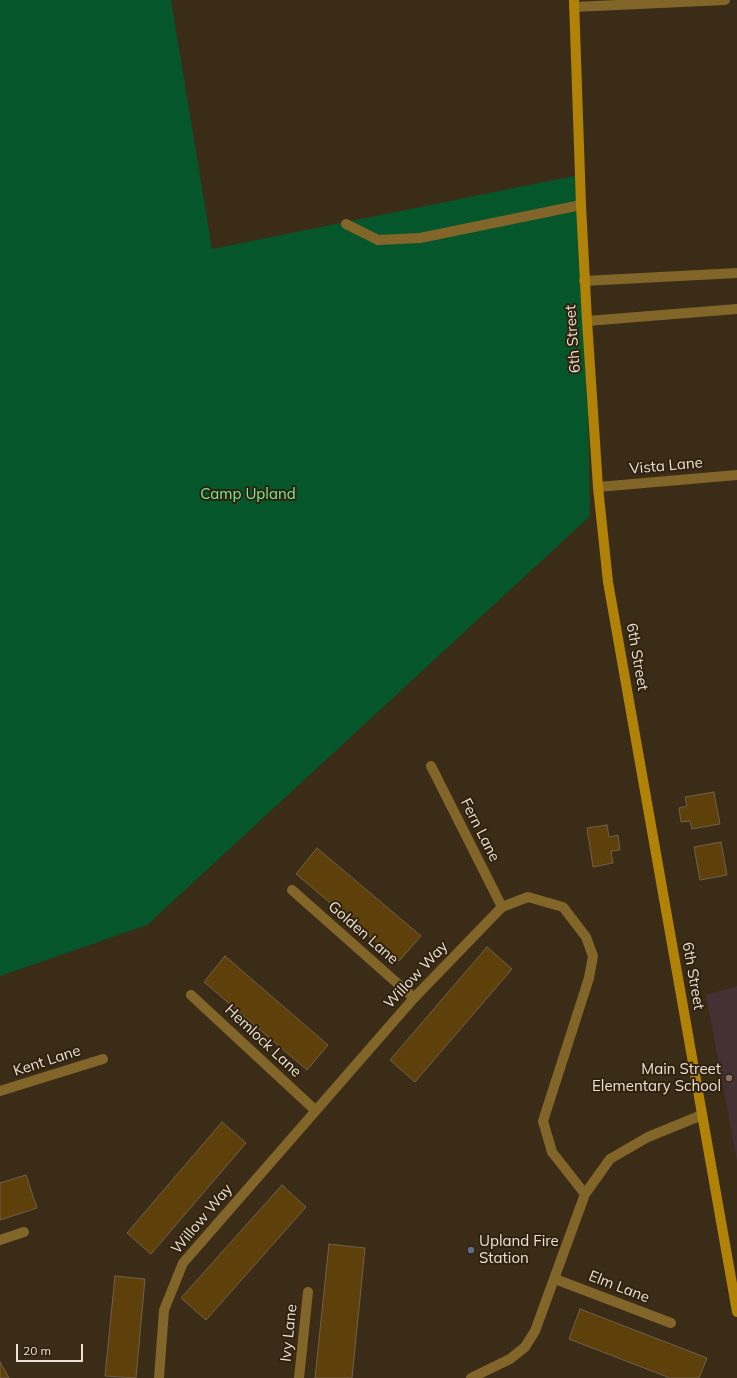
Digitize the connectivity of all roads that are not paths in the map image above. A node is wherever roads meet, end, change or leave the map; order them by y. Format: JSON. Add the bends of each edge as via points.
{"nodes":[{"id":1,"x":725,"y":0,"type":"edge"},
{"id":2,"x":574,"y":3,"type":"edge"},
{"id":3,"x":581,"y":206,"type":"junction"},
{"id":4,"x":346,"y":224,"type":"dead end"},
{"id":5,"x":737,"y":273,"type":"edge"},
{"id":6,"x":584,"y":282,"type":"junction"},
{"id":7,"x":737,"y":309,"type":"edge"},
{"id":8,"x":586,"y":321,"type":"junction"},
{"id":9,"x":737,"y":475,"type":"edge"},
{"id":10,"x":598,"y":487,"type":"junction"},
{"id":11,"x":431,"y":766,"type":"dead end"},
{"id":12,"x":292,"y":890,"type":"dead end"},
{"id":13,"x":502,"y":907,"type":"junction"},
{"id":14,"x":191,"y":995,"type":"dead end"},
{"id":15,"x":414,"y":998,"type":"junction"},
{"id":16,"x":103,"y":1059,"type":"dead end"},
{"id":17,"x":0,"y":1091,"type":"edge"},
{"id":18,"x":315,"y":1110,"type":"junction"},
{"id":19,"x":702,"y":1115,"type":"junction"},
{"id":20,"x":585,"y":1194,"type":"junction"},
{"id":21,"x":24,"y":1232,"type":"dead end"},
{"id":22,"x":0,"y":1240,"type":"edge"},
{"id":23,"x":555,"y":1278,"type":"junction"},
{"id":24,"x":308,"y":1292,"type":"dead end"},
{"id":25,"x":737,"y":1312,"type":"edge"},
{"id":26,"x":672,"y":1323,"type":"dead end"},
{"id":27,"x":159,"y":1378,"type":"edge"},
{"id":28,"x":299,"y":1378,"type":"edge"},
{"id":29,"x":471,"y":1378,"type":"edge"}],
"edges":[{"from":1,"to":2,"type":"street"},
{"from":2,"to":3,"type":"street","name":"6th Street"},
{"from":3,"to":4,"type":"street","via":[[420,238],[378,240]]},
{"from":3,"to":6,"type":"street","name":"6th Street"},
{"from":5,"to":6,"type":"street"},
{"from":6,"to":8,"type":"street","name":"6th Street"},
{"from":7,"to":8,"type":"street"},
{"from":8,"to":10,"type":"street","name":"6th Street"},
{"from":9,"to":10,"type":"street","name":"Vista Lane"},
{"from":10,"to":19,"type":"street","name":"6th Street","via":[[608,582]]},
{"from":11,"to":13,"type":"street","name":"Fern Lane"},
{"from":12,"to":15,"type":"street","name":"Golden Lane"},
{"from":13,"to":15,"type":"street","name":"Willow Way"},
{"from":13,"to":20,"type":"street","name":"Willow Way","via":[[528,897],[563,907],[586,937],[593,956],[589,978],[544,1121],[552,1152]]},
{"from":14,"to":18,"type":"street","name":"Hemlock Lane"},
{"from":15,"to":18,"type":"street","name":"Willow Way"},
{"from":16,"to":17,"type":"street","name":"Kent Lane"},
{"from":18,"to":27,"type":"street","name":"Willow Way","via":[[183,1262],[164,1310]]},
{"from":19,"to":20,"type":"street","via":[[648,1137],[610,1159]]},
{"from":19,"to":25,"type":"street","name":"6th Street"},
{"from":20,"to":23,"type":"street"},
{"from":21,"to":22,"type":"street"},
{"from":23,"to":26,"type":"street","name":"Elm Lane"},
{"from":23,"to":29,"type":"street","via":[[536,1331],[525,1347],[510,1359]]},
{"from":24,"to":28,"type":"street","name":"Ivy Lane"}]}
